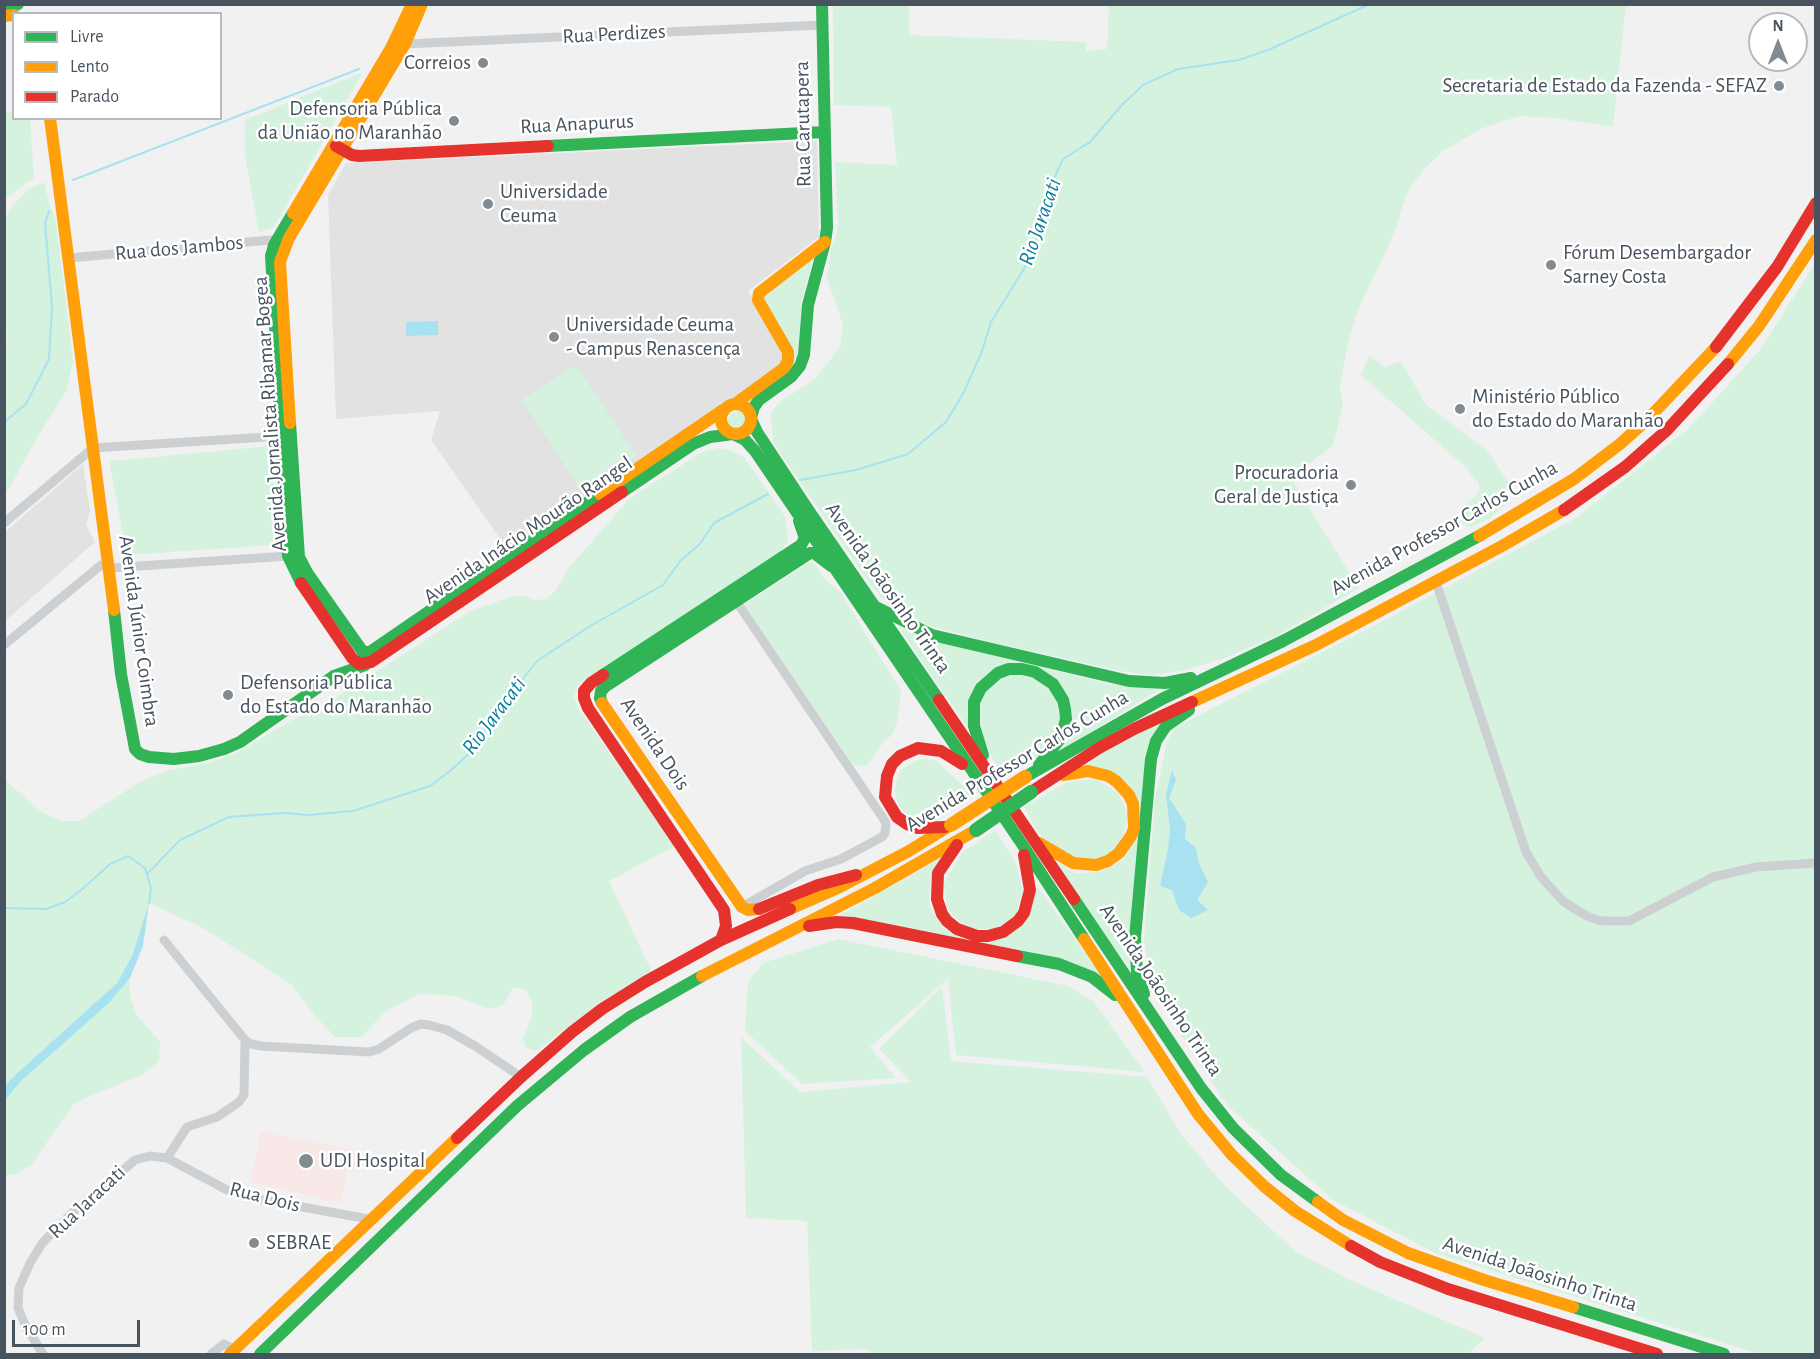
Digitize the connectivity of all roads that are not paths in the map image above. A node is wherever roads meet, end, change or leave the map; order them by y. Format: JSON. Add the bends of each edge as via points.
{"nodes":[{"id":1,"x":18,"y":4,"type":"edge"},
{"id":2,"x":412,"y":4,"type":"edge"},
{"id":3,"x":422,"y":4,"type":"edge"},
{"id":4,"x":822,"y":4,"type":"edge"},
{"id":5,"x":4,"y":10,"type":"edge"},
{"id":6,"x":822,"y":25,"type":"junction"},
{"id":7,"x":405,"y":44,"type":"junction"},
{"id":8,"x":50,"y":120,"type":"edge"},
{"id":9,"x":824,"y":132,"type":"junction"},
{"id":10,"x":338,"y":147,"type":"junction"},
{"id":11,"x":1815,"y":203,"type":"edge"},
{"id":12,"x":1815,"y":212,"type":"edge"},
{"id":13,"x":284,"y":238,"type":"junction"},
{"id":14,"x":1815,"y":240,"type":"edge"},
{"id":15,"x":825,"y":242,"type":"junction"},
{"id":16,"x":69,"y":258,"type":"junction"},
{"id":17,"x":1804,"y":260,"type":"junction"},
{"id":18,"x":1777,"y":267,"type":"junction"},
{"id":19,"x":1759,"y":327,"type":"junction"},
{"id":20,"x":729,"y":407,"type":"junction"},
{"id":21,"x":751,"y":418,"type":"junction"},
{"id":22,"x":733,"y":434,"type":"junction"},
{"id":23,"x":281,"y":436,"type":"junction"},
{"id":24,"x":93,"y":448,"type":"junction"},
{"id":25,"x":797,"y":513,"type":"junction"},
{"id":26,"x":4,"y":523,"type":"edge"},
{"id":27,"x":288,"y":556,"type":"junction"},
{"id":28,"x":109,"y":568,"type":"junction"},
{"id":29,"x":835,"y":568,"type":"junction"},
{"id":30,"x":1436,"y":582,"type":"junction"},
{"id":31,"x":735,"y":601,"type":"junction"},
{"id":32,"x":874,"y":605,"type":"junction"},
{"id":33,"x":4,"y":645,"type":"edge"},
{"id":34,"x":370,"y":658,"type":"junction"},
{"id":35,"x":1229,"y":667,"type":"junction"},
{"id":36,"x":1245,"y":678,"type":"junction"},
{"id":37,"x":988,"y":771,"type":"junction"},
{"id":38,"x":1028,"y":775,"type":"junction"},
{"id":39,"x":982,"y":785,"type":"junction"},
{"id":40,"x":650,"y":788,"type":"junction"},
{"id":41,"x":1033,"y":791,"type":"junction"},
{"id":42,"x":951,"y":825,"type":"junction"},
{"id":43,"x":972,"y":832,"type":"junction"},
{"id":44,"x":1027,"y":841,"type":"junction"},
{"id":45,"x":1815,"y":863,"type":"edge"},
{"id":46,"x":872,"y":871,"type":"junction"},
{"id":47,"x":776,"y":904,"type":"junction"},
{"id":48,"x":742,"y":907,"type":"junction"},
{"id":49,"x":764,"y":919,"type":"junction"},
{"id":50,"x":786,"y":932,"type":"junction"},
{"id":51,"x":164,"y":940,"type":"dead end"},
{"id":52,"x":721,"y":940,"type":"junction"},
{"id":53,"x":1133,"y":1014,"type":"junction"},
{"id":54,"x":1154,"y":1019,"type":"junction"},
{"id":55,"x":245,"y":1040,"type":"junction"},
{"id":56,"x":521,"y":1077,"type":"junction"},
{"id":57,"x":167,"y":1158,"type":"junction"},
{"id":58,"x":369,"y":1219,"type":"junction"},
{"id":59,"x":232,"y":1352,"type":"edge"},
{"id":60,"x":43,"y":1354,"type":"edge"},
{"id":61,"x":211,"y":1354,"type":"edge"},
{"id":62,"x":261,"y":1354,"type":"edge"},
{"id":63,"x":1657,"y":1354,"type":"edge"},
{"id":64,"x":1724,"y":1354,"type":"edge"}],
"edges":[{"from":1,"to":5,"type":"main road"},
{"from":2,"to":10,"type":"main road","name":"Avenida Jornalista Ribamar Bogea"},
{"from":3,"to":7,"type":"main road","name":"Avenida Jornalista Ribamar Bogea"},
{"from":4,"to":6,"type":"main road","name":"Rua Carutapera"},
{"from":6,"to":7,"type":"street","name":"Rua Perdizes"},
{"from":6,"to":9,"type":"main road","name":"Rua Carutapera"},
{"from":7,"to":10,"type":"main road","name":"Avenida Jornalista Ribamar Bogea"},
{"from":8,"to":16,"type":"main road","name":"Avenida Júnior Coimbra"},
{"from":9,"to":10,"type":"main road","name":"Rua Anapurus","via":[[359,156]]},
{"from":9,"to":15,"type":"main road","name":"Rua Carutapera"},
{"from":10,"to":13,"type":"main road","name":"Avenida Jornalista Ribamar Bogea"},
{"from":11,"to":18,"type":"main road","name":"Avenida Professor Carlos Cunha"},
{"from":12,"to":17,"type":"main road","via":[[1794,249]]},
{"from":13,"to":16,"type":"street","name":"Rua dos Jambos"},
{"from":13,"to":23,"type":"main road","name":"Avenida Jornalista Ribamar Bogea","via":[[271,256]]},
{"from":13,"to":34,"type":"main road","name":"Avenida Jornalista Ribamar Bogea","via":[[280,262],[299,554],[308,574],[360,650]]},
{"from":14,"to":17,"type":"main road","name":"Avenida Professor Carlos Cunha"},
{"from":15,"to":20,"type":"main road","name":"Avenida Inácio Mourão Rangel","via":[[758,295],[789,357],[784,369]]},
{"from":15,"to":21,"type":"main road","via":[[808,305],[800,366],[759,400]]},
{"from":16,"to":24,"type":"main road","name":"Avenida Júnior Coimbra"},
{"from":17,"to":19,"type":"main road","name":"Avenida Professor Carlos Cunha"},
{"from":18,"to":19,"type":"main road","via":[[1785,280],[1762,313]]},
{"from":18,"to":35,"type":"main road","name":"Avenida Professor Carlos Cunha","via":[[1713,351],[1671,396],[1582,473],[1500,524],[1373,594]]},
{"from":19,"to":30,"type":"main road","name":"Avenida Professor Carlos Cunha","via":[[1677,420],[1625,467],[1563,511]]},
{"from":20,"to":21,"type":"main road","via":[[744,406]]},
{"from":20,"to":22,"type":"main road","via":[[721,423]]},
{"from":20,"to":34,"type":"main road","name":"Avenida Inácio Mourão Rangel"},
{"from":21,"to":22,"type":"main road","via":[[746,430]]},
{"from":21,"to":32,"type":"main road","name":"Avenida Joãosinho Trinta"},
{"from":22,"to":25,"type":"main road","name":"Avenida Joãosinho Trinta","via":[[750,445]]},
{"from":22,"to":34,"type":"main road","name":"Avenida Inácio Mourão Rangel","via":[[711,436],[693,444]]},
{"from":23,"to":24,"type":"street"},
{"from":23,"to":27,"type":"main road","name":"Avenida Jornalista Ribamar Bogea"},
{"from":24,"to":26,"type":"street"},
{"from":24,"to":28,"type":"main road","name":"Avenida Júnior Coimbra"},
{"from":25,"to":29,"type":"main road","name":"Avenida Joãosinho Trinta"},
{"from":25,"to":40,"type":"main road","name":"Avenida Dois","via":[[804,536],[801,545],[585,688],[588,708]]},
{"from":27,"to":28,"type":"street"},
{"from":27,"to":34,"type":"main road","name":"Avenida Jornalista Ribamar Bogea","via":[[298,579],[352,658],[359,664]]},
{"from":28,"to":33,"type":"street","via":[[97,567]]},
{"from":28,"to":34,"type":"main road","name":"Avenida Júnior Coimbra","via":[[129,724],[135,748],[144,756],[187,758],[224,749],[240,742],[334,676]]},
{"from":29,"to":31,"type":"main road","name":"Avenida Dois","via":[[810,553]]},
{"from":29,"to":39,"type":"main road","name":"Avenida Joãosinho Trinta"},
{"from":30,"to":36,"type":"main road","name":"Avenida Professor Carlos Cunha"},
{"from":30,"to":45,"type":"street","via":[[1526,852],[1541,877],[1573,908],[1602,921],[1629,921],[1713,877],[1756,867]]},
{"from":31,"to":40,"type":"main road","name":"Avenida Dois","via":[[601,691],[603,705]]},
{"from":31,"to":48,"type":"street","via":[[886,824],[882,837],[841,859],[805,871]]},
{"from":32,"to":35,"type":"main road","via":[[932,635],[1129,681],[1177,682]]},
{"from":32,"to":37,"type":"main road","name":"Avenida Joãosinho Trinta"},
{"from":35,"to":38,"type":"main road","name":"Avenida Professor Carlos Cunha","via":[[1162,699]]},
{"from":36,"to":41,"type":"main road","name":"Avenida Professor Carlos Cunha","via":[[1134,729]]},
{"from":36,"to":54,"type":"main road","via":[[1171,722],[1153,750],[1135,953],[1138,979]]},
{"from":37,"to":38,"type":"main road","via":[[974,726],[974,702],[981,688],[998,673],[1022,669],[1053,684],[1063,700],[1066,719],[1061,738]]},
{"from":37,"to":44,"type":"main road","name":"Avenida Joãosinho Trinta"},
{"from":38,"to":42,"type":"main road","name":"Avenida Professor Carlos Cunha","bridge":true},
{"from":39,"to":42,"type":"main road","via":[[956,759],[936,749],[912,750],[892,764],[885,781],[885,797],[897,817],[918,828]]},
{"from":39,"to":44,"type":"main road","name":"Avenida Joãosinho Trinta"},
{"from":40,"to":48,"type":"main road","name":"Avenida Dois"},
{"from":40,"to":52,"type":"main road","name":"Avenida Dois","via":[[724,910],[726,926]]},
{"from":41,"to":43,"type":"main road","name":"Avenida Professor Carlos Cunha","bridge":true},
{"from":41,"to":44,"type":"main road","via":[[1069,773],[1088,771],[1107,776],[1129,795],[1134,828],[1119,854],[1096,865],[1065,860]]},
{"from":42,"to":46,"type":"main road","name":"Avenida Professor Carlos Cunha"},
{"from":43,"to":44,"type":"main road","via":[[942,865],[936,893],[947,921],[977,936],[1003,932],[1027,908]]},
{"from":43,"to":50,"type":"main road","name":"Avenida Professor Carlos Cunha"},
{"from":44,"to":53,"type":"main road","name":"Avenida Joãosinho Trinta"},
{"from":44,"to":54,"type":"main road","name":"Avenida Joãosinho Trinta"},
{"from":46,"to":47,"type":"main road","via":[[826,882]]},
{"from":46,"to":49,"type":"main road","name":"Avenida Professor Carlos Cunha"},
{"from":47,"to":48,"type":"main road","via":[[755,910]]},
{"from":47,"to":49,"type":"main road"},
{"from":49,"to":52,"type":"main road","name":"Avenida Professor Carlos Cunha"},
{"from":50,"to":53,"type":"main road","via":[[818,924],[853,923],[1059,964],[1092,976]]},
{"from":50,"to":62,"type":"main road","name":"Avenida Professor Carlos Cunha","via":[[653,1003],[547,1080]]},
{"from":51,"to":55,"type":"street"},
{"from":52,"to":56,"type":"main road","name":"Avenida Professor Carlos Cunha","via":[[602,1009]]},
{"from":53,"to":63,"type":"main road","name":"Avenida Joãosinho Trinta","via":[[1198,1114],[1232,1155],[1265,1187],[1319,1227],[1361,1253],[1413,1276]]},
{"from":54,"to":64,"type":"main road","name":"Avenida Joãosinho Trinta","via":[[1233,1128],[1281,1175],[1343,1220],[1446,1268]]},
{"from":55,"to":56,"type":"street","via":[[261,1046],[369,1053],[411,1028],[429,1025],[447,1030]]},
{"from":55,"to":57,"type":"street","via":[[244,1095],[218,1117],[187,1127]]},
{"from":56,"to":58,"type":"main road","name":"Avenida Professor Carlos Cunha"},
{"from":57,"to":58,"type":"street","name":"Rua Dois","via":[[246,1197]]},
{"from":57,"to":60,"type":"street","name":"Rua Jaracati","via":[[143,1157],[124,1167],[73,1212],[34,1256],[19,1288],[18,1308]]},
{"from":58,"to":59,"type":"main road","name":"Avenida Professor Carlos Cunha"},
{"from":59,"to":61,"type":"street","via":[[224,1344]]}]}
